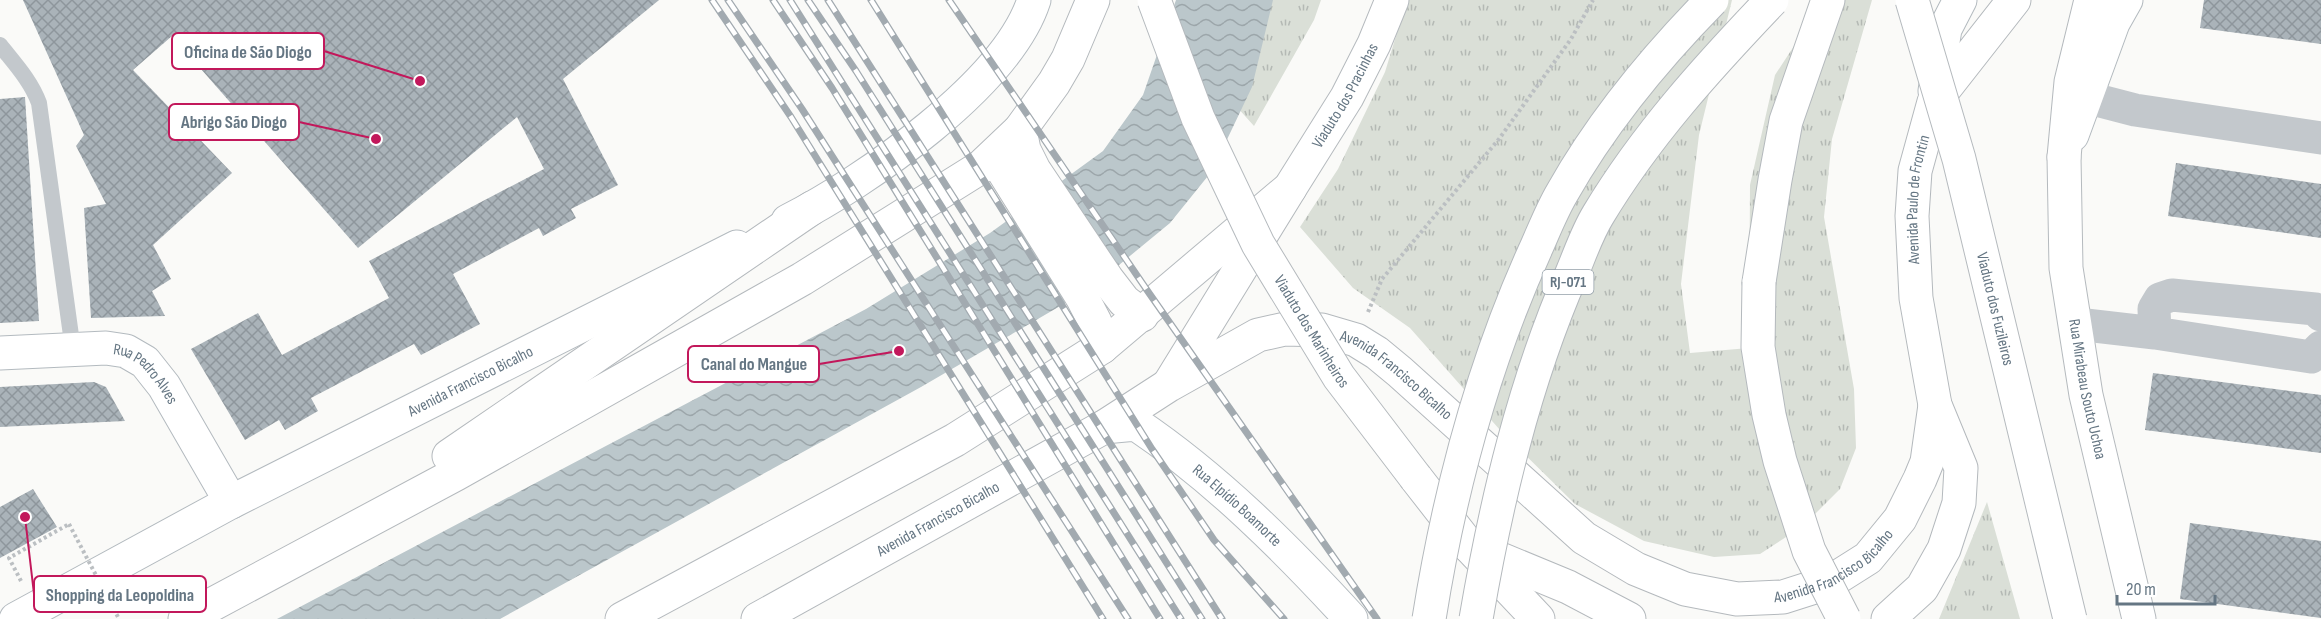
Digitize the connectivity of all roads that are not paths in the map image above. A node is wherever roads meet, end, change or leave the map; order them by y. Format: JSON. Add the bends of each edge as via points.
{"nodes":[{"id":1,"x":1034,"y":0,"type":"edge"},
{"id":2,"x":1093,"y":0,"type":"edge"},
{"id":3,"x":1154,"y":0,"type":"edge"},
{"id":4,"x":1392,"y":0,"type":"edge"},
{"id":5,"x":1712,"y":0,"type":"edge"},
{"id":6,"x":1772,"y":0,"type":"edge"},
{"id":7,"x":1828,"y":0,"type":"edge"},
{"id":8,"x":1912,"y":0,"type":"edge"},
{"id":9,"x":1960,"y":0,"type":"edge"},
{"id":10,"x":2014,"y":0,"type":"edge"},
{"id":11,"x":2091,"y":0,"type":"edge"},
{"id":12,"x":2126,"y":0,"type":"edge"},
{"id":13,"x":0,"y":45,"type":"edge"},
{"id":14,"x":2085,"y":97,"type":"junction"},
{"id":15,"x":1934,"y":102,"type":"junction"},
{"id":16,"x":1020,"y":130,"type":"junction"},
{"id":17,"x":2321,"y":138,"type":"edge"},
{"id":18,"x":994,"y":156,"type":"junction"},
{"id":19,"x":2064,"y":156,"type":"junction"},
{"id":20,"x":1023,"y":179,"type":"junction"},
{"id":21,"x":1290,"y":188,"type":"junction"},
{"id":22,"x":812,"y":208,"type":"junction"},
{"id":23,"x":1095,"y":288,"type":"junction"},
{"id":24,"x":1142,"y":315,"type":"junction"},
{"id":25,"x":2321,"y":315,"type":"edge"},
{"id":26,"x":2077,"y":324,"type":"junction"},
{"id":27,"x":2155,"y":333,"type":"junction"},
{"id":28,"x":1102,"y":347,"type":"junction"},
{"id":29,"x":2321,"y":347,"type":"edge"},
{"id":30,"x":73,"y":350,"type":"junction"},
{"id":31,"x":0,"y":353,"type":"edge"},
{"id":32,"x":1169,"y":384,"type":"junction"},
{"id":33,"x":1935,"y":405,"type":"junction"},
{"id":34,"x":1104,"y":427,"type":"junction"},
{"id":35,"x":231,"y":502,"type":"junction"},
{"id":36,"x":1469,"y":546,"type":"junction"},
{"id":37,"x":317,"y":548,"type":"junction"},
{"id":38,"x":16,"y":619,"type":"edge"},
{"id":39,"x":185,"y":619,"type":"edge"},
{"id":40,"x":622,"y":619,"type":"edge"},
{"id":41,"x":758,"y":619,"type":"edge"},
{"id":42,"x":1351,"y":619,"type":"edge"},
{"id":43,"x":1429,"y":619,"type":"edge"},
{"id":44,"x":1476,"y":619,"type":"edge"},
{"id":45,"x":1538,"y":619,"type":"edge"},
{"id":46,"x":1629,"y":619,"type":"edge"},
{"id":47,"x":1844,"y":619,"type":"edge"},
{"id":48,"x":1888,"y":619,"type":"edge"},
{"id":49,"x":2070,"y":619,"type":"edge"},
{"id":50,"x":2139,"y":619,"type":"edge"}],
"edges":[{"from":1,"to":22,"type":"main road","name":"Avenida Francisco Bicalho","via":[[1005,53],[964,97],[867,174]]},
{"from":2,"to":16,"type":"main road","via":[[1068,59]]},
{"from":3,"to":36,"type":"main road","name":"Viaduto dos Marinheiros","bridge":true,"via":[[1198,118],[1258,244],[1339,377]]},
{"from":4,"to":21,"type":"main road","name":"Viaduto dos Pracinhas","via":[[1347,97]]},
{"from":5,"to":43,"type":"main road","number":"RJ-071","bridge":true,"via":[[1676,37],[1608,121],[1562,194],[1512,300],[1473,420]]},
{"from":6,"to":44,"type":"main road","number":"RJ-071","bridge":true,"via":[[1707,68],[1644,146],[1596,217],[1550,323],[1515,438]]},
{"from":7,"to":47,"type":"main road","bridge":true,"via":[[1786,121],[1759,282],[1758,347],[1780,461],[1809,551]]},
{"from":8,"to":49,"type":"main road","name":"Viaduto dos Fuzileiros","bridge":true,"via":[[1959,159]]},
{"from":9,"to":15,"type":"main road","name":"Avenida Paulo de Frontin","via":[[1946,29]]},
{"from":10,"to":15,"type":"main road"},
{"from":11,"to":19,"type":"main road","via":[[2070,82]]},
{"from":12,"to":14,"type":"main road","via":[[2113,23]]},
{"from":13,"to":30,"type":"lane","via":[[24,74],[39,103]]},
{"from":14,"to":17,"type":"street","via":[[2135,110]]},
{"from":14,"to":19,"type":"main road"},
{"from":15,"to":33,"type":"main road","name":"Avenida Paulo de Frontin","via":[[1915,171],[1912,216],[1916,298]]},
{"from":16,"to":18,"type":"main road"},
{"from":16,"to":20,"type":"main road"},
{"from":18,"to":20,"type":"main road"},
{"from":18,"to":37,"type":"main road","via":[[802,279]]},
{"from":19,"to":26,"type":"main road","name":"Rua Mirabeau Souto Uchoa","via":[[2066,268]]},
{"from":20,"to":23,"type":"main road"},
{"from":21,"to":24,"type":"main road"},
{"from":21,"to":32,"type":"main road","name":"Viaduto dos Pracinhas"},
{"from":22,"to":35,"type":"main road","name":"Avenida Francisco Bicalho"},
{"from":22,"to":37,"type":"main road"},
{"from":23,"to":24,"type":"main road","via":[[1124,301]]},
{"from":23,"to":28,"type":"main road","via":[[1095,322]]},
{"from":24,"to":28,"type":"main road"},
{"from":25,"to":27,"type":"street","via":[[2315,309],[2172,295],[2160,299],[2154,309]]},
{"from":26,"to":27,"type":"street"},
{"from":26,"to":50,"type":"main road","name":"Rua Mirabeau Souto Uchoa","via":[[2086,395]]},
{"from":27,"to":29,"type":"street","via":[[2311,357]]},
{"from":28,"to":40,"type":"main road","via":[[956,440]]},
{"from":30,"to":31,"type":"main road","name":"Rua Pedro Alves"},
{"from":30,"to":35,"type":"main road","name":"Rua Pedro Alves","via":[[126,351],[145,362],[164,386]]},
{"from":32,"to":33,"type":"main road","name":"Avenida Francisco Bicalho","via":[[1258,335],[1285,329],[1322,330],[1356,340],[1400,372],[1584,538],[1636,569],[1685,589],[1737,599],[1783,597],[1812,588],[1830,582],[1868,558],[1900,519],[1920,479],[1927,462]]},
{"from":32,"to":34,"type":"main road","name":"Avenida Francisco Bicalho"},
{"from":33,"to":48,"type":"main road","via":[[1961,468],[1959,503],[1944,549],[1922,588]]},
{"from":34,"to":41,"type":"main road","name":"Avenida Francisco Bicalho"},
{"from":34,"to":42,"type":"main road","name":"Rua Elpídio Boamorte","via":[[1136,424],[1191,462],[1303,566]]},
{"from":35,"to":38,"type":"main road","name":"Avenida Francisco Bicalho"},
{"from":36,"to":45,"type":"main road","name":"Viaduto dos Marinheiros"},
{"from":36,"to":46,"type":"main road","via":[[1569,587]]},
{"from":37,"to":39,"type":"main road"}]}
